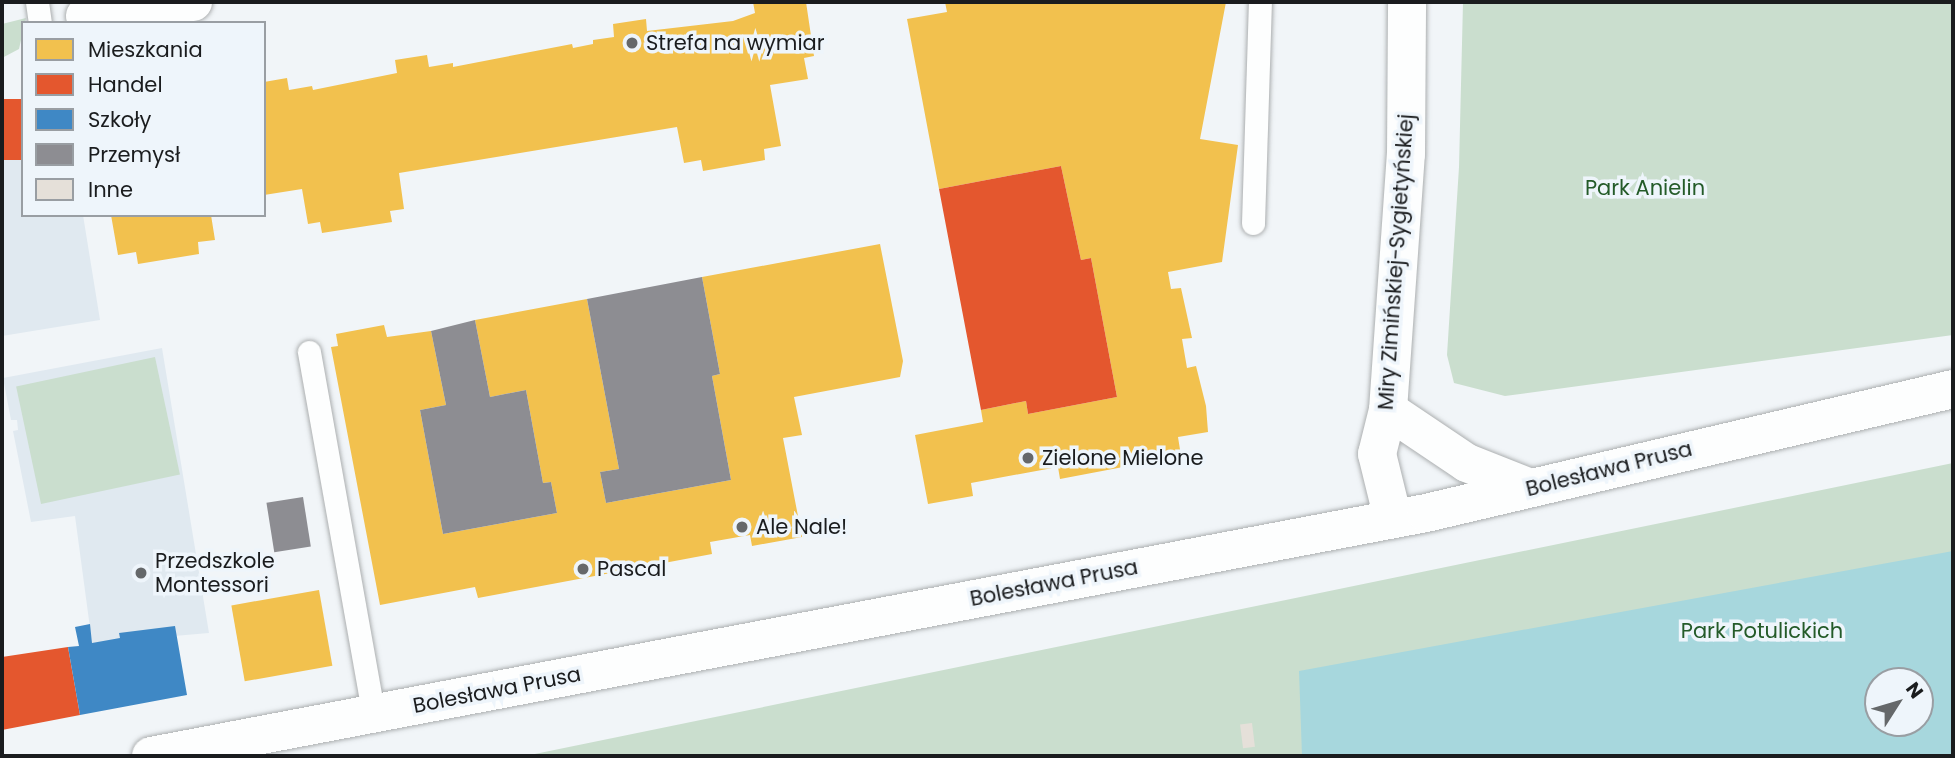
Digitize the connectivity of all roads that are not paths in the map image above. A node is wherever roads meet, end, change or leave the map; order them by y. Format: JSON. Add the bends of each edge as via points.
{"nodes":[{"id":1,"x":37,"y":2,"type":"edge"},
{"id":2,"x":193,"y":2,"type":"edge"},
{"id":3,"x":1260,"y":2,"type":"edge"},
{"id":4,"x":1407,"y":2,"type":"edge"},
{"id":5,"x":85,"y":16,"type":"dead end"},
{"id":6,"x":40,"y":21,"type":"edge"},
{"id":7,"x":1253,"y":223,"type":"dead end"},
{"id":8,"x":309,"y":352,"type":"dead end"},
{"id":9,"x":1953,"y":389,"type":"edge"},
{"id":10,"x":1388,"y":410,"type":"junction"},
{"id":11,"x":1530,"y":488,"type":"junction"},
{"id":12,"x":1393,"y":519,"type":"junction"},
{"id":13,"x":373,"y":713,"type":"junction"},
{"id":14,"x":151,"y":756,"type":"edge"}],
"edges":[{"from":1,"to":6,"type":"lane"},
{"from":2,"to":5,"type":"street"},
{"from":3,"to":7,"type":"lane"},
{"from":4,"to":10,"type":"street","name":"Miry Zimińskiej-Sygietyńskiej","via":[[1406,154]]},
{"from":8,"to":13,"type":"lane"},
{"from":9,"to":11,"type":"street","name":"Bolesława Prusa"},
{"from":10,"to":11,"type":"street","via":[[1468,463]]},
{"from":10,"to":12,"type":"street","name":"Miry Zimińskiej-Sygietyńskiej","via":[[1377,454]]},
{"from":11,"to":12,"type":"street","name":"Bolesława Prusa"},
{"from":12,"to":13,"type":"street","name":"Bolesława Prusa"},
{"from":13,"to":14,"type":"street","name":"Bolesława Prusa"}]}
